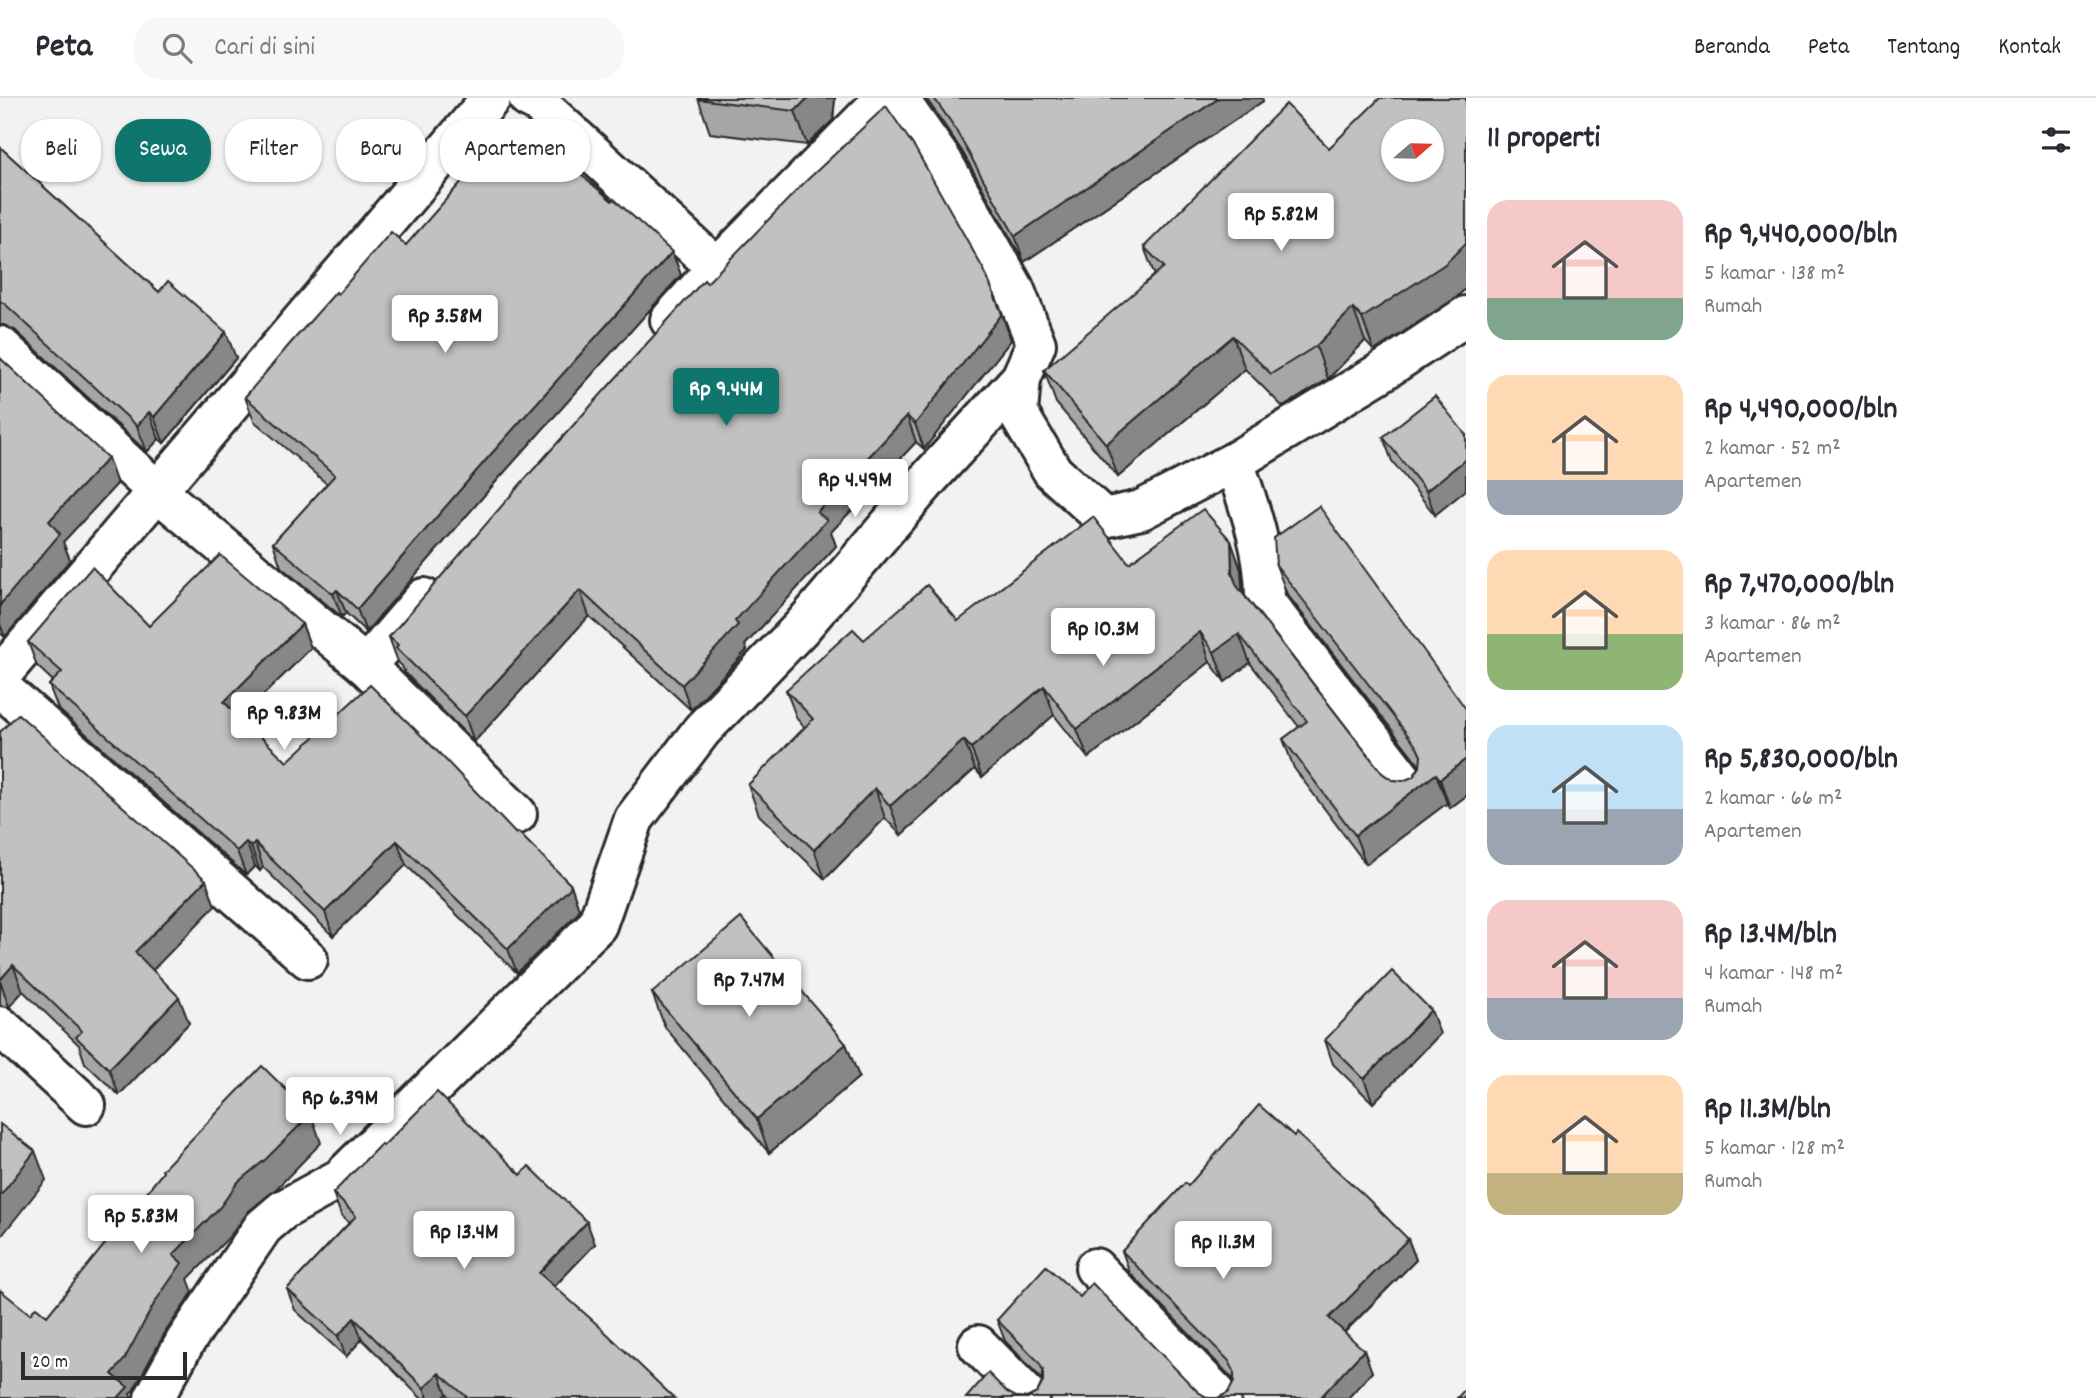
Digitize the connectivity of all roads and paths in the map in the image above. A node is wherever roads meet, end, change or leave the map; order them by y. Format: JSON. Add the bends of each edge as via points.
{"nodes":[{"id":1,"x":491,"y":98,"type":"edge"},
{"id":2,"x":528,"y":98,"type":"edge"},
{"id":3,"x":886,"y":98,"type":"edge"},
{"id":4,"x":898,"y":98,"type":"edge"},
{"id":5,"x":717,"y":268,"type":"junction"},
{"id":6,"x":1466,"y":316,"type":"edge"},
{"id":7,"x":0,"y":346,"type":"edge"},
{"id":8,"x":644,"y":349,"type":"edge"},
{"id":9,"x":1021,"y":379,"type":"junction"},
{"id":10,"x":1234,"y":462,"type":"junction"},
{"id":11,"x":158,"y":492,"type":"junction"},
{"id":12,"x":446,"y":573,"type":"edge"},
{"id":13,"x":366,"y":666,"type":"junction"},
{"id":14,"x":0,"y":676,"type":"edge"},
{"id":15,"x":0,"y":687,"type":"edge"},
{"id":16,"x":1410,"y":789,"type":"edge"},
{"id":17,"x":517,"y":814,"type":"dead end"},
{"id":18,"x":308,"y":959,"type":"dead end"},
{"id":19,"x":0,"y":1026,"type":"edge"},
{"id":20,"x":86,"y":1105,"type":"dead end"},
{"id":21,"x":1095,"y":1268,"type":"dead end"},
{"id":22,"x":978,"y":1345,"type":"dead end"},
{"id":23,"x":155,"y":1398,"type":"edge"},
{"id":24,"x":1030,"y":1398,"type":"edge"},
{"id":25,"x":1221,"y":1398,"type":"edge"}],
"edges":[{"from":1,"to":11,"type":"street"},
{"from":2,"to":5,"type":"street"},
{"from":3,"to":5,"type":"street"},
{"from":4,"to":9,"type":"street","via":[[943,162],[1014,288],[1036,344]]},
{"from":5,"to":8,"type":"street"},
{"from":6,"to":10,"type":"street"},
{"from":7,"to":11,"type":"street"},
{"from":9,"to":10,"type":"street","via":[[1018,413],[1053,472],[1104,518],[1141,510]]},
{"from":9,"to":23,"type":"street","via":[[801,628],[702,730],[634,820],[597,925],[341,1178],[283,1210],[263,1227],[185,1342]]},
{"from":10,"to":16,"type":"street","via":[[1259,541],[1266,573],[1265,602]]},
{"from":11,"to":13,"type":"street"},
{"from":11,"to":14,"type":"street"},
{"from":12,"to":13,"type":"street"},
{"from":13,"to":17,"type":"street"},
{"from":15,"to":18,"type":"street"},
{"from":19,"to":20,"type":"street"},
{"from":21,"to":25,"type":"street"},
{"from":22,"to":24,"type":"street"}]}
